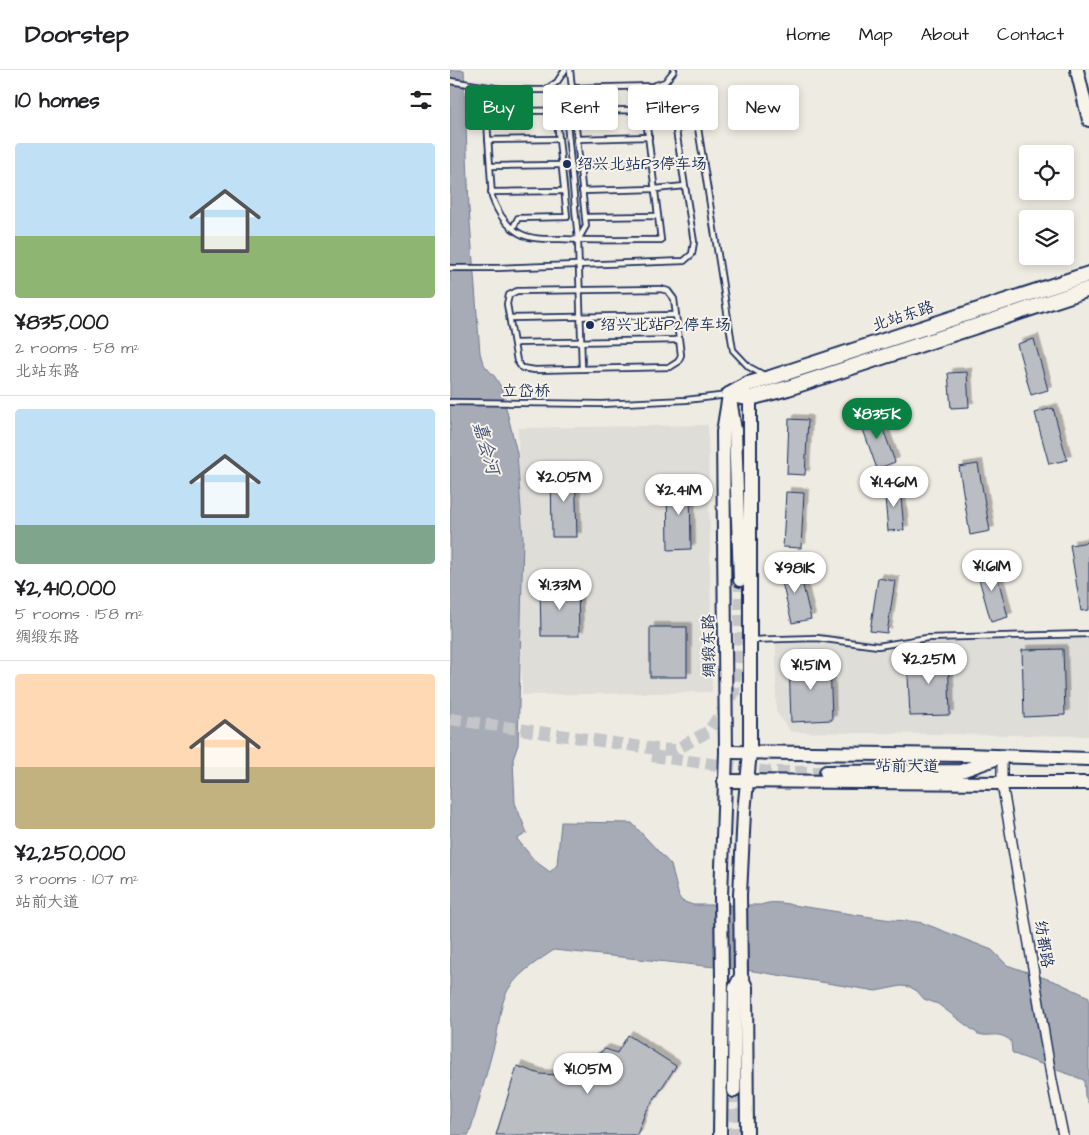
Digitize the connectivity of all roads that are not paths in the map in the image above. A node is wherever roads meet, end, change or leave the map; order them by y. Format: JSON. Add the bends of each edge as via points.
{"nodes":[{"id":1,"x":565,"y":70,"type":"edge"},
{"id":2,"x":570,"y":70,"type":"edge"},
{"id":3,"x":674,"y":70,"type":"edge"},
{"id":4,"x":1077,"y":70,"type":"edge"},
{"id":5,"x":450,"y":80,"type":"edge"},
{"id":6,"x":572,"y":85,"type":"edge"},
{"id":7,"x":618,"y":87,"type":"edge"},
{"id":8,"x":618,"y":110,"type":"edge"},
{"id":9,"x":543,"y":111,"type":"edge"},
{"id":10,"x":1089,"y":120,"type":"edge"},
{"id":11,"x":558,"y":130,"type":"edge"},
{"id":12,"x":568,"y":130,"type":"edge"},
{"id":13,"x":576,"y":130,"type":"edge"},
{"id":14,"x":649,"y":137,"type":"junction"},
{"id":15,"x":559,"y":139,"type":"junction"},
{"id":16,"x":577,"y":139,"type":"junction"},
{"id":17,"x":488,"y":140,"type":"junction"},
{"id":18,"x":652,"y":164,"type":"junction"},
{"id":19,"x":580,"y":165,"type":"junction"},
{"id":20,"x":490,"y":166,"type":"junction"},
{"id":21,"x":562,"y":166,"type":"junction"},
{"id":22,"x":685,"y":186,"type":"junction"},
{"id":23,"x":655,"y":189,"type":"junction"},
{"id":24,"x":564,"y":191,"type":"junction"},
{"id":25,"x":582,"y":191,"type":"junction"},
{"id":26,"x":491,"y":192,"type":"junction"},
{"id":27,"x":658,"y":216,"type":"junction"},
{"id":28,"x":585,"y":217,"type":"junction"},
{"id":29,"x":513,"y":228,"type":"junction"},
{"id":30,"x":578,"y":240,"type":"junction"},
{"id":31,"x":580,"y":265,"type":"junction"},
{"id":32,"x":450,"y":268,"type":"edge"},
{"id":33,"x":1089,"y":274,"type":"edge"},
{"id":34,"x":1089,"y":289,"type":"edge"},
{"id":35,"x":580,"y":290,"type":"junction"},
{"id":36,"x":676,"y":315,"type":"junction"},
{"id":37,"x":581,"y":316,"type":"junction"},
{"id":38,"x":510,"y":318,"type":"junction"},
{"id":39,"x":679,"y":340,"type":"junction"},
{"id":40,"x":582,"y":341,"type":"junction"},
{"id":41,"x":514,"y":343,"type":"junction"},
{"id":42,"x":582,"y":369,"type":"junction"},
{"id":43,"x":770,"y":378,"type":"junction"},
{"id":44,"x":729,"y":395,"type":"junction"},
{"id":45,"x":750,"y":398,"type":"junction"},
{"id":46,"x":450,"y":402,"type":"edge"},
{"id":47,"x":602,"y":404,"type":"joint"},
{"id":48,"x":740,"y":580,"type":"tunnel mouth"},
{"id":49,"x":1089,"y":634,"type":"edge"},
{"id":50,"x":750,"y":640,"type":"junction"},
{"id":51,"x":726,"y":752,"type":"junction"},
{"id":52,"x":750,"y":752,"type":"junction"},
{"id":53,"x":1002,"y":756,"type":"junction"},
{"id":54,"x":1089,"y":758,"type":"edge"},
{"id":55,"x":826,"y":772,"type":"tunnel mouth"},
{"id":56,"x":724,"y":780,"type":"junction"},
{"id":57,"x":747,"y":781,"type":"junction"},
{"id":58,"x":1002,"y":783,"type":"junction"},
{"id":59,"x":1089,"y":783,"type":"edge"},
{"id":60,"x":741,"y":976,"type":"junction"},
{"id":61,"x":734,"y":1091,"type":"tunnel mouth"},
{"id":62,"x":720,"y":1135,"type":"edge"},
{"id":63,"x":747,"y":1135,"type":"edge"},
{"id":64,"x":1063,"y":1135,"type":"edge"}],
"edges":[{"from":1,"to":5,"type":"lane","via":[[557,82],[545,90],[508,90]]},
{"from":2,"to":6,"type":"lane"},
{"from":3,"to":7,"type":"lane","via":[[665,82],[653,86]]},
{"from":4,"to":10,"type":"main road"},
{"from":8,"to":14,"type":"lane","via":[[639,110],[646,119]]},
{"from":9,"to":17,"type":"lane","via":[[495,111],[487,121]]},
{"from":11,"to":15,"type":"lane"},
{"from":12,"to":30,"type":"lane"},
{"from":13,"to":16,"type":"lane"},
{"from":14,"to":16,"type":"lane"},
{"from":14,"to":18,"type":"lane"},
{"from":15,"to":17,"type":"lane"},
{"from":15,"to":21,"type":"lane"},
{"from":16,"to":19,"type":"lane"},
{"from":17,"to":20,"type":"lane"},
{"from":18,"to":19,"type":"lane"},
{"from":18,"to":23,"type":"lane"},
{"from":19,"to":25,"type":"lane"},
{"from":20,"to":21,"type":"lane"},
{"from":20,"to":26,"type":"lane"},
{"from":21,"to":24,"type":"lane"},
{"from":22,"to":23,"type":"lane"},
{"from":22,"to":31,"type":"lane","via":[[694,242],[692,254],[684,261]]},
{"from":22,"to":43,"type":"lane","via":[[674,118],[674,109],[681,102],[690,104],[696,115],[733,350],[750,367]]},
{"from":23,"to":25,"type":"lane"},
{"from":23,"to":27,"type":"lane"},
{"from":24,"to":26,"type":"lane"},
{"from":24,"to":29,"type":"lane","via":[[567,217],[518,218]]},
{"from":25,"to":28,"type":"lane"},
{"from":26,"to":29,"type":"lane","via":[[505,223]]},
{"from":27,"to":28,"type":"lane"},
{"from":27,"to":30,"type":"lane","via":[[661,240]]},
{"from":28,"to":30,"type":"lane","via":[[586,226]]},
{"from":29,"to":30,"type":"lane","via":[[520,234],[537,238]]},
{"from":30,"to":31,"type":"lane"},
{"from":31,"to":32,"type":"lane"},
{"from":31,"to":35,"type":"lane"},
{"from":33,"to":43,"type":"main road","name":"北站东路"},
{"from":34,"to":45,"type":"main road","name":"北站东路"},
{"from":35,"to":36,"type":"lane","via":[[668,290],[674,299]]},
{"from":35,"to":37,"type":"lane"},
{"from":35,"to":38,"type":"lane","via":[[517,291],[509,295]]},
{"from":36,"to":37,"type":"lane"},
{"from":36,"to":39,"type":"lane"},
{"from":37,"to":38,"type":"lane"},
{"from":37,"to":40,"type":"lane"},
{"from":38,"to":41,"type":"lane"},
{"from":39,"to":40,"type":"lane"},
{"from":39,"to":42,"type":"lane","via":[[682,355],[670,367]]},
{"from":40,"to":41,"type":"lane"},
{"from":40,"to":42,"type":"lane"},
{"from":41,"to":42,"type":"lane","via":[[517,361],[522,368]]},
{"from":43,"to":44,"type":"main road","name":"北站东路","via":[[748,384]]},
{"from":44,"to":45,"type":"main road","name":"北站东路"},
{"from":44,"to":47,"type":"lane","name":"北站东路"},
{"from":44,"to":48,"type":"main road","via":[[735,430]]},
{"from":44,"to":51,"type":"main road","name":"绸缎东路","via":[[722,432]]},
{"from":45,"to":50,"type":"main road"},
{"from":46,"to":47,"type":"lane","name":"立岱桥"},
{"from":49,"to":50,"type":"lane","via":[[927,638],[878,646],[817,638]]},
{"from":50,"to":52,"type":"main road"},
{"from":51,"to":52,"type":"main road","name":"站前大道"},
{"from":51,"to":56,"type":"main road","name":"绸缎东路"},
{"from":52,"to":53,"type":"main road","name":"站前大道"},
{"from":52,"to":57,"type":"main road"},
{"from":53,"to":54,"type":"main road","name":"站前大道"},
{"from":53,"to":55,"type":"main road","via":[[961,771]]},
{"from":53,"to":58,"type":"street","name":"纺都路"},
{"from":56,"to":57,"type":"main road","name":"站前大道"},
{"from":56,"to":62,"type":"main road","name":"绸缎东路"},
{"from":57,"to":58,"type":"main road","name":"站前大道"},
{"from":57,"to":60,"type":"main road","via":[[740,895]]},
{"from":58,"to":59,"type":"main road","name":"站前大道"},
{"from":58,"to":64,"type":"street","name":"纺都路"},
{"from":60,"to":61,"type":"main road","via":[[735,988]]},
{"from":60,"to":63,"type":"main road","via":[[746,987]]}]}
